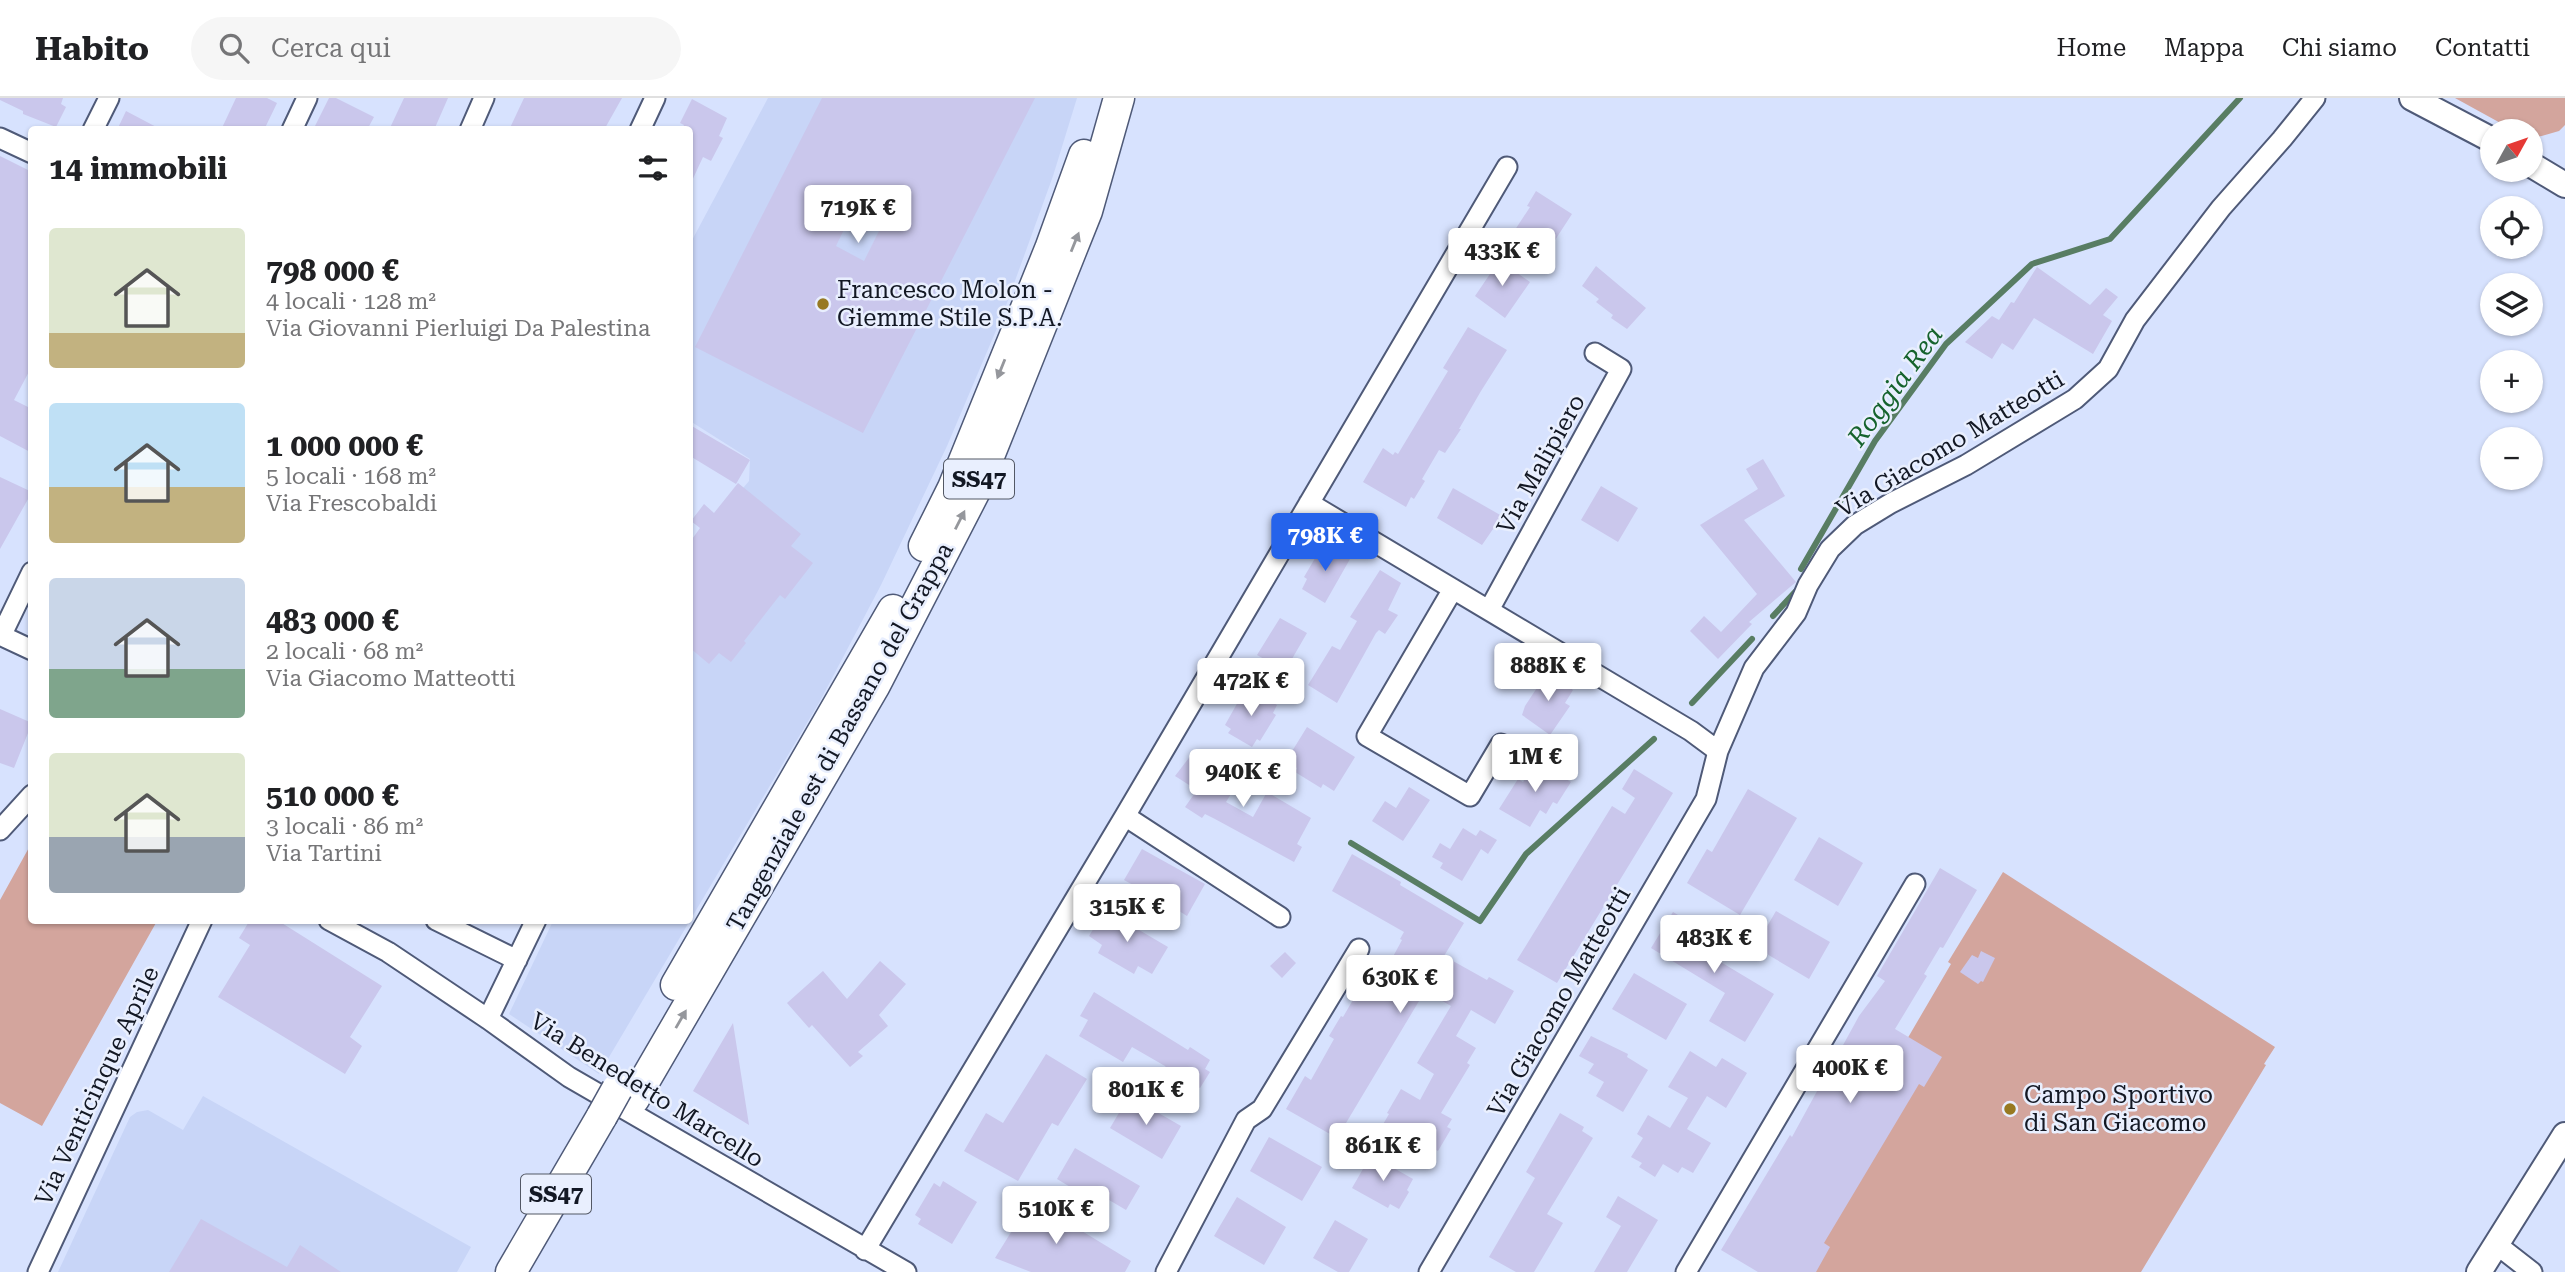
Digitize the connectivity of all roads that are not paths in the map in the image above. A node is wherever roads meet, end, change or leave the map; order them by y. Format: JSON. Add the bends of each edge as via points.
{"nodes":[{"id":1,"x":109,"y":98,"type":"edge"},
{"id":2,"x":307,"y":98,"type":"edge"},
{"id":3,"x":484,"y":98,"type":"edge"},
{"id":4,"x":655,"y":98,"type":"edge"},
{"id":5,"x":1101,"y":98,"type":"edge"},
{"id":6,"x":1119,"y":98,"type":"edge"},
{"id":7,"x":1137,"y":98,"type":"edge"},
{"id":8,"x":2315,"y":98,"type":"edge"},
{"id":9,"x":2412,"y":98,"type":"edge"},
{"id":10,"x":95,"y":126,"type":"edge"},
{"id":11,"x":294,"y":126,"type":"edge"},
{"id":12,"x":472,"y":126,"type":"edge"},
{"id":13,"x":642,"y":126,"type":"edge"},
{"id":14,"x":2480,"y":134,"type":"edge"},
{"id":15,"x":0,"y":138,"type":"edge"},
{"id":16,"x":28,"y":151,"type":"edge"},
{"id":17,"x":1507,"y":167,"type":"dead end"},
{"id":18,"x":2543,"y":172,"type":"edge"},
{"id":19,"x":2565,"y":185,"type":"edge"},
{"id":20,"x":1087,"y":212,"type":"junction"},
{"id":21,"x":1595,"y":353,"type":"dead end"},
{"id":22,"x":1309,"y":503,"type":"junction"},
{"id":23,"x":28,"y":580,"type":"edge"},
{"id":24,"x":1453,"y":589,"type":"junction"},
{"id":25,"x":1489,"y":610,"type":"junction"},
{"id":26,"x":0,"y":636,"type":"edge"},
{"id":27,"x":28,"y":648,"type":"edge"},
{"id":28,"x":1501,"y":744,"type":"dead end"},
{"id":29,"x":1718,"y":751,"type":"junction"},
{"id":30,"x":28,"y":799,"type":"edge"},
{"id":31,"x":1125,"y":816,"type":"junction"},
{"id":32,"x":0,"y":830,"type":"edge"},
{"id":33,"x":1915,"y":884,"type":"dead end"},
{"id":34,"x":1280,"y":917,"type":"dead end"},
{"id":35,"x":200,"y":924,"type":"edge"},
{"id":36,"x":336,"y":924,"type":"edge"},
{"id":37,"x":444,"y":924,"type":"edge"},
{"id":38,"x":534,"y":924,"type":"edge"},
{"id":39,"x":1359,"y":949,"type":"dead end"},
{"id":40,"x":516,"y":960,"type":"junction"},
{"id":41,"x":488,"y":1018,"type":"junction"},
{"id":42,"x":626,"y":1094,"type":"junction"},
{"id":43,"x":610,"y":1121,"type":"junction"},
{"id":44,"x":2565,"y":1135,"type":"edge"},
{"id":45,"x":2496,"y":1244,"type":"junction"},
{"id":46,"x":865,"y":1250,"type":"junction"},
{"id":47,"x":38,"y":1272,"type":"edge"},
{"id":48,"x":511,"y":1272,"type":"edge"},
{"id":49,"x":534,"y":1272,"type":"edge"},
{"id":50,"x":906,"y":1272,"type":"edge"},
{"id":51,"x":1166,"y":1272,"type":"edge"},
{"id":52,"x":1429,"y":1272,"type":"edge"},
{"id":53,"x":1686,"y":1272,"type":"edge"},
{"id":54,"x":2479,"y":1272,"type":"edge"},
{"id":55,"x":2532,"y":1272,"type":"edge"}],
"edges":[{"from":1,"to":10,"type":"street"},
{"from":2,"to":11,"type":"street"},
{"from":3,"to":12,"type":"street"},
{"from":4,"to":13,"type":"street"},
{"from":5,"to":42,"type":"highway","name":"Tangenziale est di Bassano del Grappa","number":"SS47","one_way":true,"via":[[1050,249],[953,488],[895,606]]},
{"from":6,"to":20,"type":"highway","name":"Tangenziale est di Bassano del Grappa","number":"SS47"},
{"from":7,"to":20,"type":"highway","via":[[1121,149]]},
{"from":8,"to":29,"type":"street","name":"Via Giacomo Matteotti","via":[[2221,208],[2135,320],[2108,369],[2075,399],[1966,466],[1855,525],[1830,549],[1796,613],[1754,668]]},
{"from":9,"to":14,"type":"main road"},
{"from":15,"to":16,"type":"street"},
{"from":17,"to":22,"type":"street"},
{"from":18,"to":19,"type":"main road"},
{"from":42,"to":20,"type":"highway","name":"Tangenziale est di Bassano del Grappa","number":"SS47","one_way":true,"via":[[874,685],[923,593],[975,491]]},
{"from":21,"to":25,"type":"street","name":"Via Malipiero","via":[[1621,369]]},
{"from":22,"to":24,"type":"street"},
{"from":22,"to":31,"type":"street"},
{"from":23,"to":26,"type":"street"},
{"from":24,"to":25,"type":"street"},
{"from":24,"to":28,"type":"street","via":[[1367,736],[1469,796]]},
{"from":25,"to":29,"type":"street"},
{"from":26,"to":27,"type":"street"},
{"from":29,"to":52,"type":"street","name":"Via Giacomo Matteotti","via":[[1706,799]]},
{"from":30,"to":32,"type":"street"},
{"from":31,"to":34,"type":"street"},
{"from":31,"to":46,"type":"street"},
{"from":33,"to":53,"type":"street"},
{"from":35,"to":47,"type":"street","name":"Via Venticinque Aprile"},
{"from":36,"to":41,"type":"street","name":"Via Benedetto Marcello"},
{"from":37,"to":40,"type":"street"},
{"from":38,"to":40,"type":"street"},
{"from":39,"to":51,"type":"street","via":[[1262,1109],[1246,1120]]},
{"from":40,"to":41,"type":"street"},
{"from":41,"to":46,"type":"street","name":"Via Benedetto Marcello","via":[[569,1077]]},
{"from":42,"to":43,"type":"highway","name":"Tangenziale est di Bassano del Grappa","number":"SS47"},
{"from":43,"to":48,"type":"highway","name":"Tangenziale est di Bassano del Grappa","number":"SS47"},
{"from":43,"to":49,"type":"highway","name":"Tangenziale est di Bassano del Grappa","number":"SS47"},
{"from":44,"to":45,"type":"main road"},
{"from":45,"to":54,"type":"main road"},
{"from":45,"to":55,"type":"street"},
{"from":46,"to":50,"type":"street","name":"Via Benedetto Marcello"}]}
